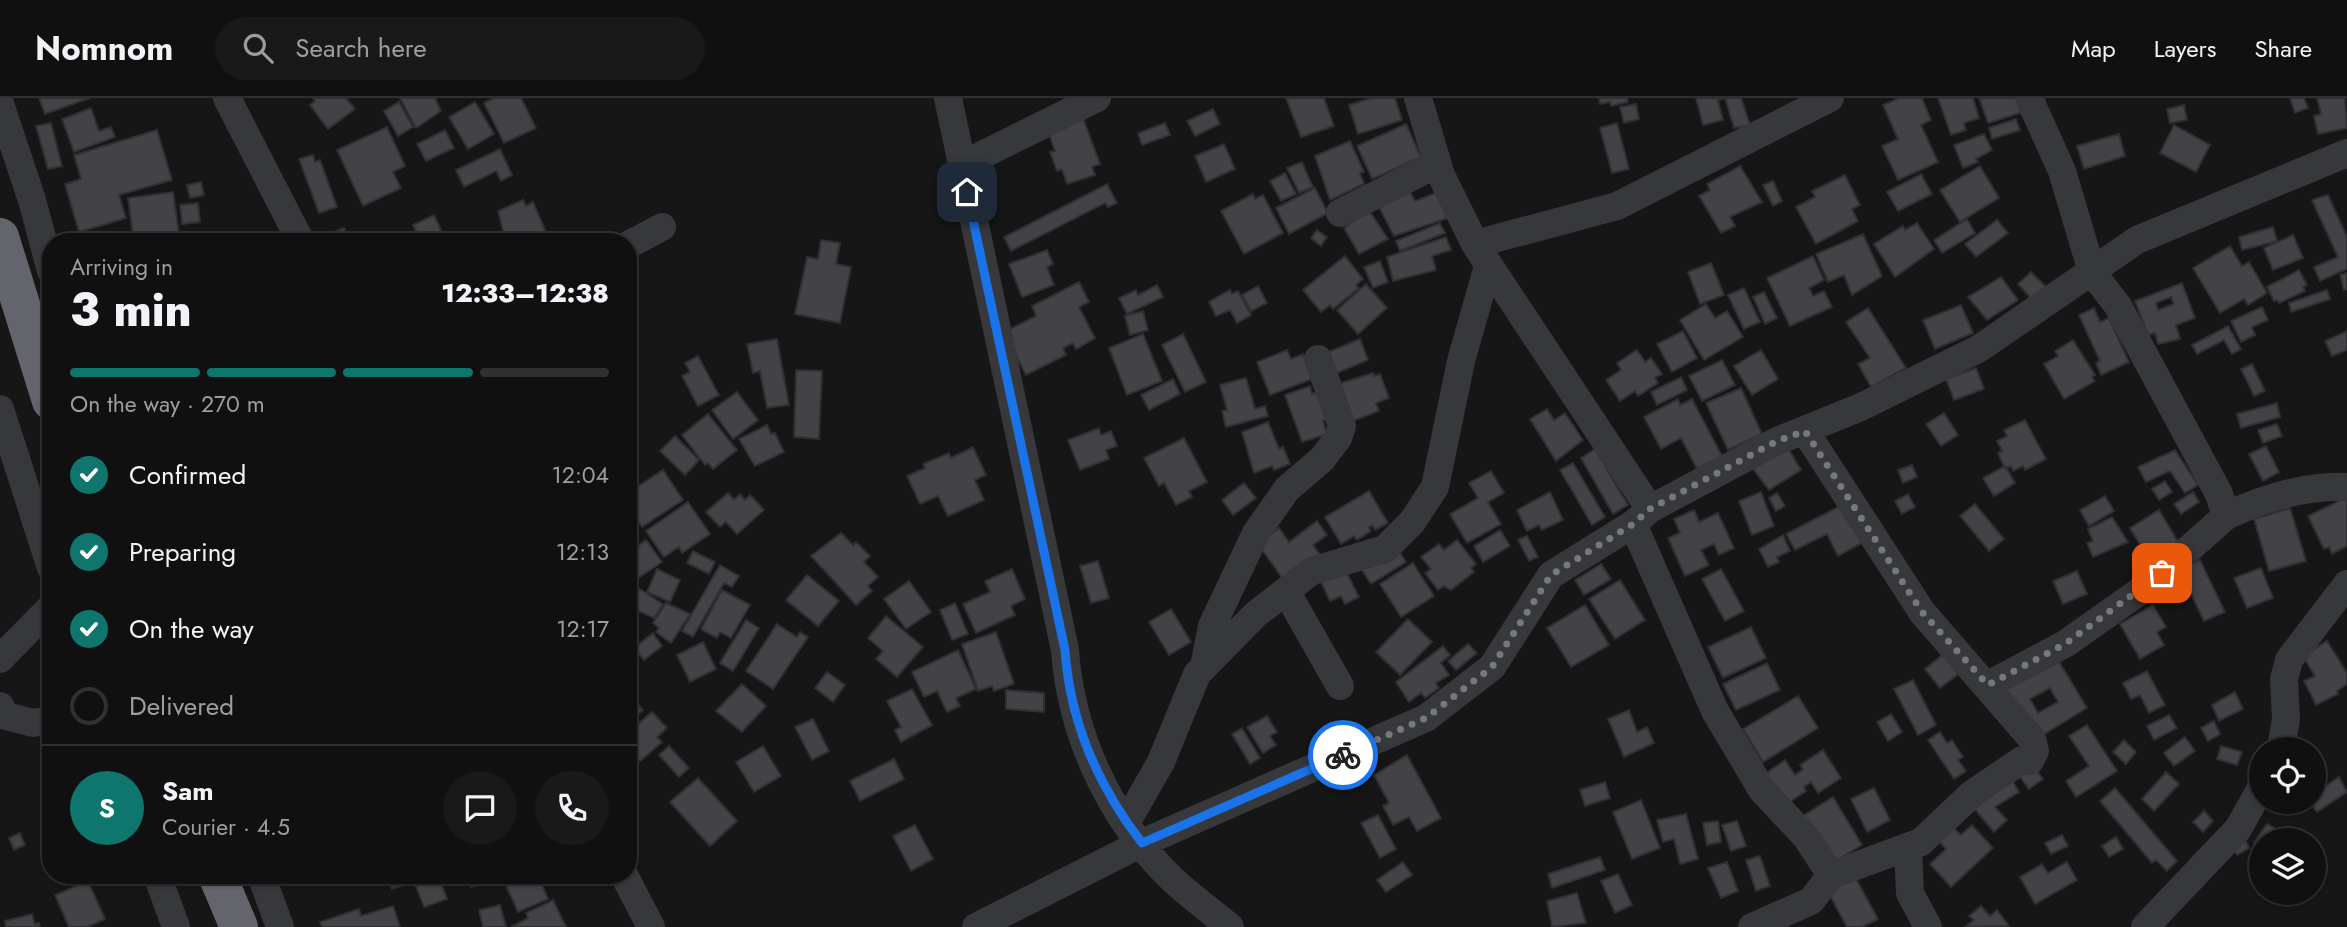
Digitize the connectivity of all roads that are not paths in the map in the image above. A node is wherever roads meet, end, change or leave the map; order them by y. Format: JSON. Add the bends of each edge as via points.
{"nodes":[{"id":1,"x":227,"y":98,"type":"edge"},
{"id":2,"x":948,"y":98,"type":"edge"},
{"id":3,"x":1097,"y":98,"type":"edge"},
{"id":4,"x":1418,"y":98,"type":"edge"},
{"id":5,"x":2029,"y":98,"type":"edge"},
{"id":6,"x":1825,"y":99,"type":"edge"},
{"id":7,"x":0,"y":104,"type":"edge"},
{"id":8,"x":2347,"y":153,"type":"edge"},
{"id":9,"x":1437,"y":164,"type":"junction"},
{"id":10,"x":961,"y":165,"type":"junction"},
{"id":11,"x":1340,"y":212,"type":"dead end"},
{"id":12,"x":662,"y":228,"type":"dead end"},
{"id":13,"x":296,"y":233,"type":"edge"},
{"id":14,"x":0,"y":237,"type":"edge"},
{"id":15,"x":42,"y":237,"type":"edge"},
{"id":16,"x":637,"y":240,"type":"edge"},
{"id":17,"x":1481,"y":255,"type":"junction"},
{"id":18,"x":2092,"y":272,"type":"junction"},
{"id":19,"x":1318,"y":359,"type":"dead end"},
{"id":20,"x":42,"y":372,"type":"edge"},
{"id":21,"x":0,"y":409,"type":"edge"},
{"id":22,"x":1805,"y":431,"type":"junction"},
{"id":23,"x":2347,"y":487,"type":"edge"},
{"id":24,"x":2226,"y":516,"type":"junction"},
{"id":25,"x":1642,"y":517,"type":"junction"},
{"id":26,"x":42,"y":540,"type":"edge"},
{"id":27,"x":2347,"y":584,"type":"edge"},
{"id":28,"x":1286,"y":591,"type":"junction"},
{"id":29,"x":42,"y":616,"type":"edge"},
{"id":30,"x":0,"y":659,"type":"edge"},
{"id":31,"x":1204,"y":667,"type":"junction"},
{"id":32,"x":1988,"y":685,"type":"junction"},
{"id":33,"x":1340,"y":686,"type":"dead end"},
{"id":34,"x":0,"y":706,"type":"edge"},
{"id":35,"x":42,"y":721,"type":"edge"},
{"id":36,"x":2283,"y":737,"type":"edge"},
{"id":37,"x":2249,"y":809,"type":"edge"},
{"id":38,"x":1134,"y":833,"type":"junction"},
{"id":39,"x":1909,"y":847,"type":"junction"},
{"id":40,"x":1831,"y":875,"type":"junction"},
{"id":41,"x":160,"y":884,"type":"edge"},
{"id":42,"x":223,"y":884,"type":"edge"},
{"id":43,"x":264,"y":884,"type":"edge"},
{"id":44,"x":629,"y":884,"type":"edge"},
{"id":45,"x":176,"y":927,"type":"edge"},
{"id":46,"x":239,"y":927,"type":"edge"},
{"id":47,"x":280,"y":927,"type":"edge"},
{"id":48,"x":651,"y":927,"type":"edge"},
{"id":49,"x":976,"y":927,"type":"edge"},
{"id":50,"x":1230,"y":927,"type":"edge"},
{"id":51,"x":1752,"y":927,"type":"edge"},
{"id":52,"x":1928,"y":927,"type":"edge"},
{"id":53,"x":2145,"y":927,"type":"edge"}],
"edges":[{"from":1,"to":13,"type":"street"},
{"from":2,"to":10,"type":"street"},
{"from":3,"to":10,"type":"street"},
{"from":4,"to":9,"type":"street"},
{"from":5,"to":18,"type":"street","via":[[2062,171]]},
{"from":6,"to":17,"type":"street","via":[[1617,206]]},
{"from":7,"to":15,"type":"street"},
{"from":8,"to":18,"type":"street","via":[[2137,240]]},
{"from":9,"to":11,"type":"street"},
{"from":9,"to":17,"type":"street"},
{"from":10,"to":38,"type":"street","via":[[1065,650],[1068,684],[1095,771]]},
{"from":12,"to":16,"type":"street"},
{"from":14,"to":20,"type":"highway"},
{"from":17,"to":25,"type":"street"},
{"from":17,"to":28,"type":"street","via":[[1435,487],[1412,522],[1385,549],[1312,571]]},
{"from":18,"to":22,"type":"street","via":[[1937,372]]},
{"from":18,"to":24,"type":"street","via":[[2119,306],[2219,494]]},
{"from":19,"to":31,"type":"street","via":[[1342,426],[1338,438],[1322,459],[1287,489],[1256,533],[1212,626]]},
{"from":21,"to":26,"type":"street"},
{"from":22,"to":25,"type":"street","via":[[1777,441]]},
{"from":22,"to":32,"type":"street","via":[[1922,612]]},
{"from":23,"to":24,"type":"street","via":[[2307,489]]},
{"from":24,"to":32,"type":"street","via":[[2146,587],[2065,644]]},
{"from":25,"to":38,"type":"street","via":[[1551,575],[1492,667],[1426,718]]},
{"from":25,"to":40,"type":"street","via":[[1715,711],[1762,790],[1806,837]]},
{"from":27,"to":36,"type":"street","via":[[2289,660],[2284,679]]},
{"from":28,"to":31,"type":"street","via":[[1256,614]]},
{"from":28,"to":33,"type":"street"},
{"from":29,"to":30,"type":"street"},
{"from":31,"to":38,"type":"street","via":[[1197,674]]},
{"from":32,"to":39,"type":"street","via":[[2032,739],[2034,756],[1973,793],[1921,842]]},
{"from":34,"to":35,"type":"street","via":[[6,716]]},
{"from":37,"to":53,"type":"street","via":[[2238,829]]},
{"from":38,"to":49,"type":"street"},
{"from":38,"to":50,"type":"street","via":[[1171,878]]},
{"from":39,"to":40,"type":"street"},
{"from":39,"to":52,"type":"street","via":[[1910,893]]},
{"from":40,"to":51,"type":"street","via":[[1811,901]]},
{"from":41,"to":45,"type":"street"},
{"from":42,"to":46,"type":"highway"},
{"from":43,"to":47,"type":"street"},
{"from":44,"to":48,"type":"street"}]}
